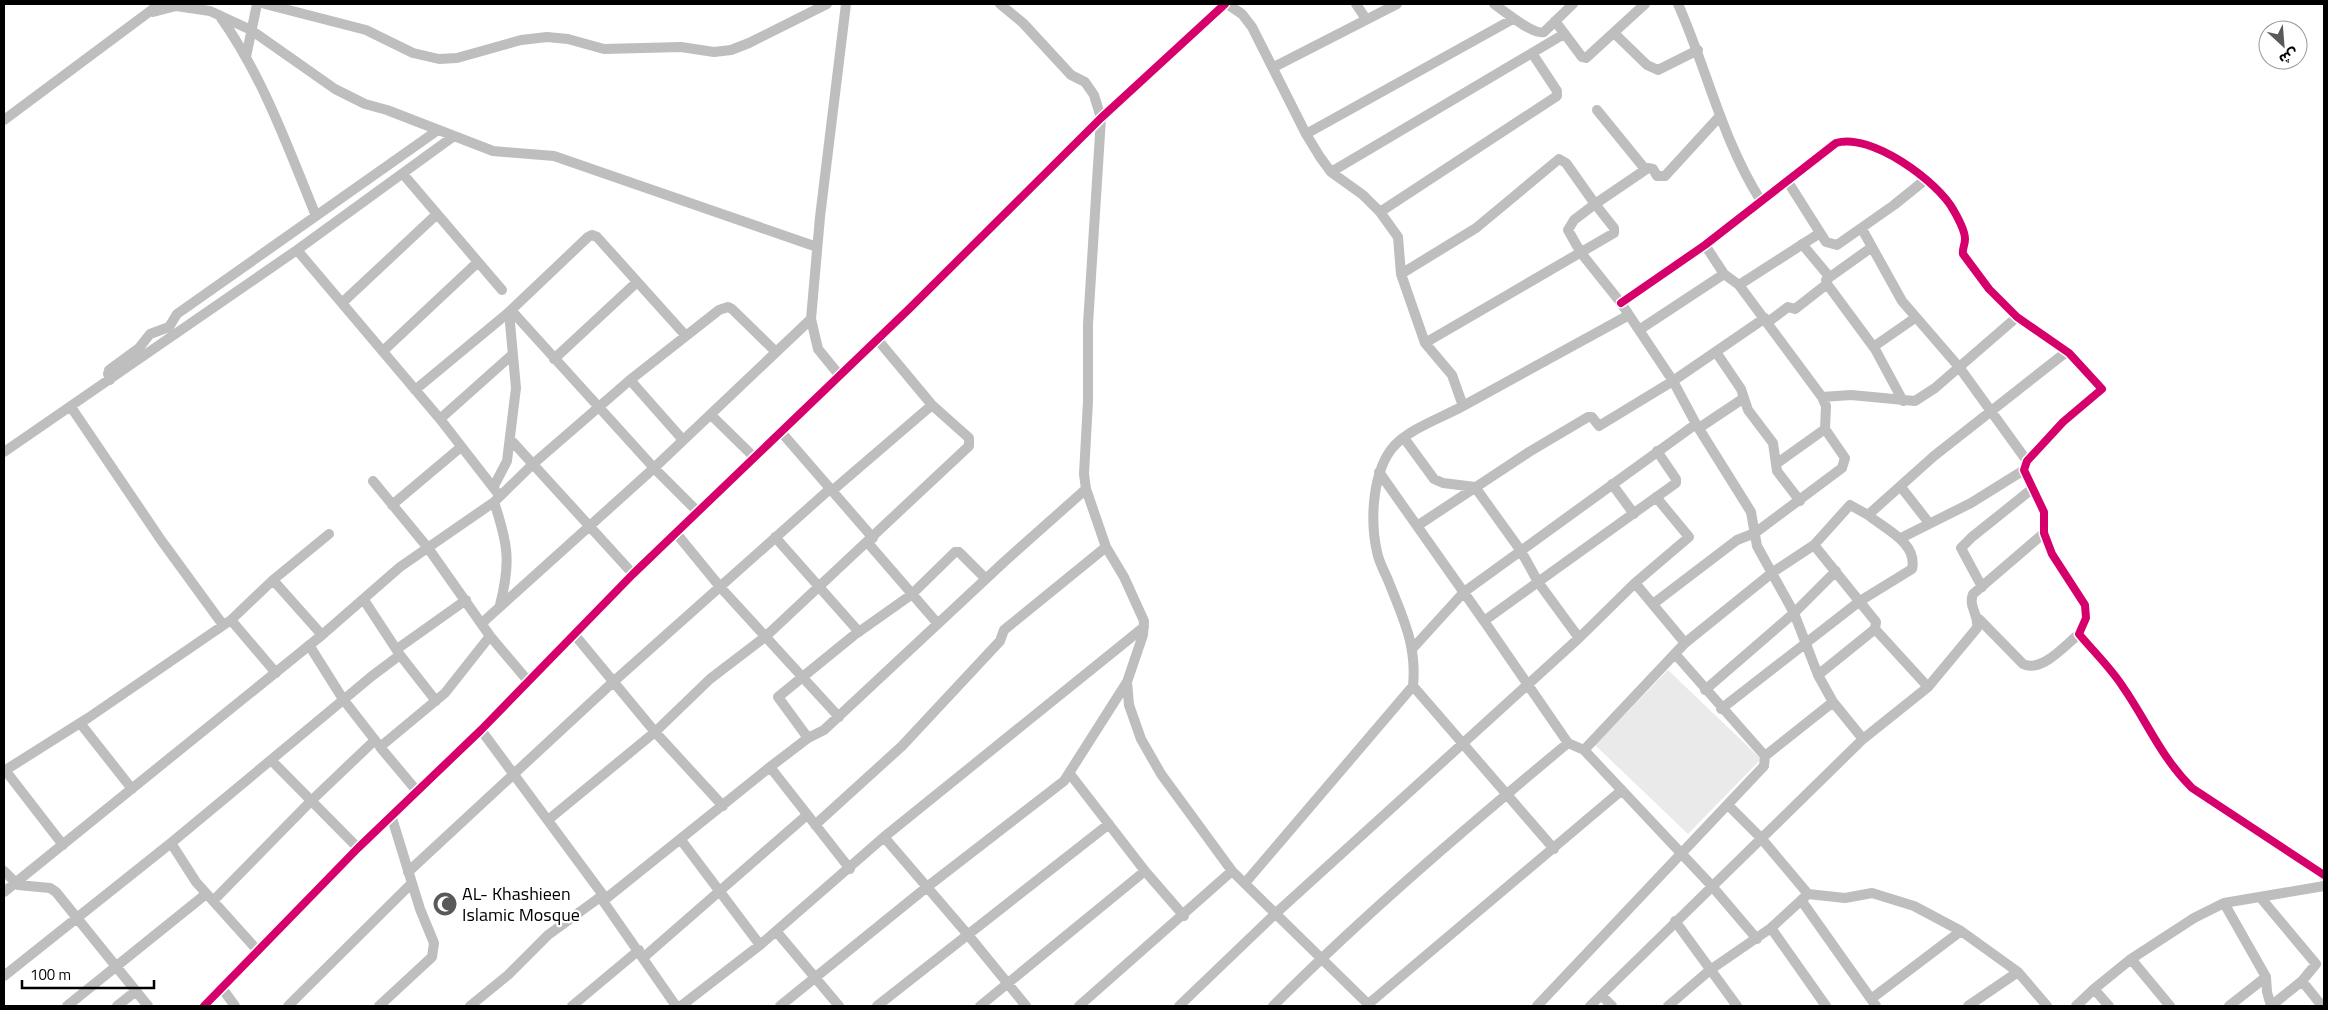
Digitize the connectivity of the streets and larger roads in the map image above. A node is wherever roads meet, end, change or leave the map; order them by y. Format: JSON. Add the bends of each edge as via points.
{"nodes":[{"id":1,"x":208,"y":4,"type":"edge"},
{"id":2,"x":257,"y":4,"type":"edge"},
{"id":3,"x":265,"y":4,"type":"edge"},
{"id":4,"x":827,"y":4,"type":"edge"},
{"id":5,"x":846,"y":4,"type":"edge"},
{"id":6,"x":1000,"y":4,"type":"edge"},
{"id":7,"x":1226,"y":4,"type":"edge"},
{"id":8,"x":1356,"y":4,"type":"edge"},
{"id":9,"x":1397,"y":4,"type":"edge"},
{"id":10,"x":1494,"y":4,"type":"edge"},
{"id":11,"x":1573,"y":4,"type":"edge"},
{"id":12,"x":1645,"y":4,"type":"edge"},
{"id":13,"x":1678,"y":4,"type":"edge"},
{"id":14,"x":156,"y":8,"type":"edge"},
{"id":15,"x":219,"y":15,"type":"junction"},
{"id":16,"x":1513,"y":19,"type":"junction"},
{"id":17,"x":1366,"y":20,"type":"junction"},
{"id":18,"x":1555,"y":21,"type":"junction"},
{"id":19,"x":251,"y":30,"type":"junction"},
{"id":20,"x":1614,"y":33,"type":"junction"},
{"id":21,"x":1564,"y":34,"type":"junction"},
{"id":22,"x":1698,"y":50,"type":"junction"},
{"id":23,"x":1532,"y":53,"type":"junction"},
{"id":24,"x":246,"y":57,"type":"junction"},
{"id":25,"x":1274,"y":67,"type":"junction"},
{"id":26,"x":1597,"y":110,"type":"dead end"},
{"id":27,"x":1720,"y":116,"type":"junction"},
{"id":28,"x":1101,"y":118,"type":"junction"},
{"id":29,"x":4,"y":120,"type":"edge"},
{"id":30,"x":438,"y":130,"type":"junction"},
{"id":31,"x":1306,"y":134,"type":"junction"},
{"id":32,"x":454,"y":136,"type":"junction"},
{"id":33,"x":1645,"y":169,"type":"junction"},
{"id":34,"x":1332,"y":172,"type":"junction"},
{"id":35,"x":403,"y":174,"type":"junction"},
{"id":36,"x":1925,"y":180,"type":"junction"},
{"id":37,"x":1788,"y":182,"type":"junction"},
{"id":38,"x":1761,"y":201,"type":"junction"},
{"id":39,"x":1595,"y":204,"type":"junction"},
{"id":40,"x":1380,"y":212,"type":"junction"},
{"id":41,"x":436,"y":214,"type":"junction"},
{"id":42,"x":316,"y":216,"type":"junction"},
{"id":43,"x":1862,"y":229,"type":"junction"},
{"id":44,"x":1820,"y":232,"type":"junction"},
{"id":45,"x":1802,"y":244,"type":"junction"},
{"id":46,"x":1706,"y":245,"type":"junction"},
{"id":47,"x":817,"y":247,"type":"junction"},
{"id":48,"x":1872,"y":247,"type":"junction"},
{"id":49,"x":297,"y":250,"type":"junction"},
{"id":50,"x":1581,"y":254,"type":"junction"},
{"id":51,"x":478,"y":262,"type":"junction"},
{"id":52,"x":1401,"y":274,"type":"junction"},
{"id":53,"x":1724,"y":274,"type":"junction"},
{"id":54,"x":1828,"y":281,"type":"junction"},
{"id":55,"x":637,"y":282,"type":"junction"},
{"id":56,"x":1739,"y":285,"type":"junction"},
{"id":57,"x":502,"y":290,"type":"dead end"},
{"id":58,"x":343,"y":302,"type":"junction"},
{"id":59,"x":1621,"y":303,"type":"junction"},
{"id":60,"x":510,"y":311,"type":"junction"},
{"id":61,"x":1629,"y":315,"type":"junction"},
{"id":62,"x":2017,"y":317,"type":"junction"},
{"id":63,"x":1916,"y":318,"type":"junction"},
{"id":64,"x":811,"y":319,"type":"junction"},
{"id":65,"x":1766,"y":320,"type":"junction"},
{"id":66,"x":1639,"y":330,"type":"junction"},
{"id":67,"x":686,"y":336,"type":"junction"},
{"id":68,"x":877,"y":339,"type":"junction"},
{"id":69,"x":1425,"y":343,"type":"junction"},
{"id":70,"x":1875,"y":350,"type":"junction"},
{"id":71,"x":383,"y":351,"type":"junction"},
{"id":72,"x":776,"y":352,"type":"junction"},
{"id":73,"x":1716,"y":352,"type":"junction"},
{"id":74,"x":2065,"y":353,"type":"junction"},
{"id":75,"x":513,"y":354,"type":"junction"},
{"id":76,"x":554,"y":359,"type":"junction"},
{"id":77,"x":1959,"y":367,"type":"junction"},
{"id":78,"x":840,"y":376,"type":"junction"},
{"id":79,"x":110,"y":380,"type":"junction"},
{"id":80,"x":630,"y":380,"type":"junction"},
{"id":81,"x":1673,"y":381,"type":"junction"},
{"id":82,"x":415,"y":390,"type":"junction"},
{"id":83,"x":1822,"y":397,"type":"junction"},
{"id":84,"x":1744,"y":398,"type":"junction"},
{"id":85,"x":1903,"y":401,"type":"junction"},
{"id":86,"x":932,"y":405,"type":"junction"},
{"id":87,"x":599,"y":406,"type":"junction"},
{"id":88,"x":1463,"y":406,"type":"junction"},
{"id":89,"x":71,"y":407,"type":"junction"},
{"id":90,"x":1992,"y":412,"type":"junction"},
{"id":91,"x":710,"y":415,"type":"junction"},
{"id":92,"x":440,"y":419,"type":"junction"},
{"id":93,"x":1698,"y":426,"type":"junction"},
{"id":94,"x":1825,"y":429,"type":"junction"},
{"id":95,"x":782,"y":433,"type":"junction"},
{"id":96,"x":1404,"y":438,"type":"junction"},
{"id":97,"x":511,"y":440,"type":"junction"},
{"id":98,"x":683,"y":440,"type":"junction"},
{"id":99,"x":462,"y":447,"type":"junction"},
{"id":100,"x":4,"y":452,"type":"edge"},
{"id":101,"x":1657,"y":452,"type":"junction"},
{"id":102,"x":756,"y":458,"type":"junction"},
{"id":103,"x":533,"y":464,"type":"junction"},
{"id":104,"x":1776,"y":464,"type":"junction"},
{"id":105,"x":2026,"y":466,"type":"junction"},
{"id":106,"x":654,"y":468,"type":"junction"},
{"id":107,"x":1379,"y":472,"type":"junction"},
{"id":108,"x":373,"y":481,"type":"dead end"},
{"id":109,"x":1612,"y":484,"type":"junction"},
{"id":110,"x":494,"y":486,"type":"junction"},
{"id":111,"x":1474,"y":487,"type":"junction"},
{"id":112,"x":1900,"y":487,"type":"junction"},
{"id":113,"x":832,"y":489,"type":"junction"},
{"id":114,"x":1086,"y":489,"type":"junction"},
{"id":115,"x":2032,"y":489,"type":"junction"},
{"id":116,"x":1656,"y":497,"type":"junction"},
{"id":117,"x":497,"y":499,"type":"junction"},
{"id":118,"x":1800,"y":501,"type":"junction"},
{"id":119,"x":392,"y":504,"type":"junction"},
{"id":120,"x":698,"y":512,"type":"junction"},
{"id":121,"x":1634,"y":514,"type":"junction"},
{"id":122,"x":1868,"y":514,"type":"junction"},
{"id":123,"x":1929,"y":523,"type":"junction"},
{"id":124,"x":1417,"y":526,"type":"junction"},
{"id":125,"x":589,"y":527,"type":"junction"},
{"id":126,"x":676,"y":533,"type":"junction"},
{"id":127,"x":1755,"y":533,"type":"junction"},
{"id":128,"x":2044,"y":533,"type":"junction"},
{"id":129,"x":329,"y":534,"type":"dead end"},
{"id":130,"x":775,"y":537,"type":"junction"},
{"id":131,"x":1901,"y":538,"type":"junction"},
{"id":132,"x":871,"y":540,"type":"junction"},
{"id":133,"x":1814,"y":546,"type":"junction"},
{"id":134,"x":1106,"y":547,"type":"junction"},
{"id":135,"x":428,"y":548,"type":"junction"},
{"id":136,"x":1521,"y":552,"type":"junction"},
{"id":137,"x":1836,"y":571,"type":"junction"},
{"id":138,"x":1773,"y":572,"type":"junction"},
{"id":139,"x":633,"y":574,"type":"junction"},
{"id":140,"x":986,"y":579,"type":"junction"},
{"id":141,"x":273,"y":580,"type":"junction"},
{"id":142,"x":1538,"y":582,"type":"junction"},
{"id":143,"x":1635,"y":584,"type":"junction"},
{"id":144,"x":820,"y":587,"type":"junction"},
{"id":145,"x":1982,"y":587,"type":"junction"},
{"id":146,"x":721,"y":588,"type":"junction"},
{"id":147,"x":1464,"y":592,"type":"junction"},
{"id":148,"x":911,"y":595,"type":"junction"},
{"id":149,"x":364,"y":600,"type":"junction"},
{"id":150,"x":466,"y":600,"type":"junction"},
{"id":151,"x":1860,"y":601,"type":"junction"},
{"id":152,"x":1653,"y":604,"type":"junction"},
{"id":153,"x":500,"y":605,"type":"junction"},
{"id":154,"x":1794,"y":613,"type":"junction"},
{"id":155,"x":1979,"y":619,"type":"junction"},
{"id":156,"x":1484,"y":621,"type":"junction"},
{"id":157,"x":227,"y":623,"type":"junction"},
{"id":158,"x":482,"y":623,"type":"junction"},
{"id":159,"x":938,"y":624,"type":"junction"},
{"id":160,"x":1144,"y":627,"type":"junction"},
{"id":161,"x":1875,"y":629,"type":"junction"},
{"id":162,"x":859,"y":632,"type":"junction"},
{"id":163,"x":574,"y":634,"type":"junction"},
{"id":164,"x":2079,"y":634,"type":"junction"},
{"id":165,"x":322,"y":635,"type":"junction"},
{"id":166,"x":490,"y":636,"type":"junction"},
{"id":167,"x":765,"y":637,"type":"junction"},
{"id":168,"x":1579,"y":638,"type":"junction"},
{"id":169,"x":1805,"y":642,"type":"junction"},
{"id":170,"x":1685,"y":643,"type":"junction"},
{"id":171,"x":309,"y":645,"type":"junction"},
{"id":172,"x":1413,"y":648,"type":"junction"},
{"id":173,"x":398,"y":652,"type":"junction"},
{"id":174,"x":1676,"y":655,"type":"junction"},
{"id":175,"x":276,"y":673,"type":"junction"},
{"id":176,"x":1818,"y":675,"type":"junction"},
{"id":177,"x":803,"y":677,"type":"junction"},
{"id":178,"x":528,"y":682,"type":"junction"},
{"id":179,"x":1126,"y":682,"type":"junction"},
{"id":180,"x":612,"y":683,"type":"junction"},
{"id":181,"x":1529,"y":684,"type":"junction"},
{"id":182,"x":1413,"y":686,"type":"junction"},
{"id":183,"x":1928,"y":687,"type":"junction"},
{"id":184,"x":1705,"y":690,"type":"junction"},
{"id":185,"x":343,"y":699,"type":"junction"},
{"id":186,"x":436,"y":701,"type":"junction"},
{"id":187,"x":1833,"y":702,"type":"junction"},
{"id":188,"x":1721,"y":709,"type":"junction"},
{"id":189,"x":839,"y":718,"type":"junction"},
{"id":190,"x":80,"y":724,"type":"junction"},
{"id":191,"x":481,"y":730,"type":"junction"},
{"id":192,"x":655,"y":732,"type":"junction"},
{"id":193,"x":808,"y":738,"type":"junction"},
{"id":194,"x":1862,"y":739,"type":"junction"},
{"id":195,"x":1464,"y":742,"type":"junction"},
{"id":196,"x":377,"y":743,"type":"junction"},
{"id":197,"x":1568,"y":743,"type":"junction"},
{"id":198,"x":1584,"y":750,"type":"junction"},
{"id":199,"x":1765,"y":756,"type":"junction"},
{"id":200,"x":271,"y":760,"type":"junction"},
{"id":201,"x":770,"y":767,"type":"junction"},
{"id":202,"x":4,"y":771,"type":"edge"},
{"id":203,"x":515,"y":774,"type":"junction"},
{"id":204,"x":1070,"y":774,"type":"junction"},
{"id":205,"x":132,"y":789,"type":"junction"},
{"id":206,"x":416,"y":790,"type":"junction"},
{"id":207,"x":1622,"y":790,"type":"junction"},
{"id":208,"x":1506,"y":794,"type":"junction"},
{"id":209,"x":311,"y":801,"type":"junction"},
{"id":210,"x":1728,"y":805,"type":"junction"},
{"id":211,"x":723,"y":806,"type":"junction"},
{"id":212,"x":807,"y":815,"type":"junction"},
{"id":213,"x":391,"y":816,"type":"junction"},
{"id":214,"x":548,"y":820,"type":"junction"},
{"id":215,"x":1109,"y":824,"type":"junction"},
{"id":216,"x":815,"y":825,"type":"junction"},
{"id":217,"x":884,"y":838,"type":"junction"},
{"id":218,"x":1762,"y":838,"type":"junction"},
{"id":219,"x":681,"y":840,"type":"junction"},
{"id":220,"x":171,"y":843,"type":"junction"},
{"id":221,"x":62,"y":845,"type":"junction"},
{"id":222,"x":358,"y":848,"type":"junction"},
{"id":223,"x":1554,"y":849,"type":"junction"},
{"id":224,"x":1680,"y":853,"type":"junction"},
{"id":225,"x":850,"y":869,"type":"junction"},
{"id":226,"x":4,"y":871,"type":"edge"},
{"id":227,"x":1145,"y":871,"type":"junction"},
{"id":228,"x":1232,"y":871,"type":"junction"},
{"id":229,"x":408,"y":872,"type":"junction"},
{"id":230,"x":2324,"y":875,"type":"edge"},
{"id":231,"x":1245,"y":883,"type":"junction"},
{"id":232,"x":15,"y":884,"type":"junction"},
{"id":233,"x":411,"y":884,"type":"junction"},
{"id":234,"x":1711,"y":885,"type":"junction"},
{"id":235,"x":2324,"y":886,"type":"edge"},
{"id":236,"x":927,"y":887,"type":"junction"},
{"id":237,"x":719,"y":890,"type":"junction"},
{"id":238,"x":4,"y":892,"type":"edge"},
{"id":239,"x":210,"y":897,"type":"junction"},
{"id":240,"x":1804,"y":897,"type":"junction"},
{"id":241,"x":2260,"y":897,"type":"junction"},
{"id":242,"x":603,"y":898,"type":"junction"},
{"id":243,"x":2224,"y":903,"type":"junction"},
{"id":244,"x":1275,"y":914,"type":"junction"},
{"id":245,"x":1184,"y":916,"type":"junction"},
{"id":246,"x":77,"y":920,"type":"junction"},
{"id":247,"x":1675,"y":921,"type":"junction"},
{"id":248,"x":1771,"y":928,"type":"junction"},
{"id":249,"x":776,"y":931,"type":"junction"},
{"id":250,"x":1961,"y":931,"type":"junction"},
{"id":251,"x":969,"y":936,"type":"junction"},
{"id":252,"x":1757,"y":938,"type":"junction"},
{"id":253,"x":760,"y":945,"type":"junction"},
{"id":254,"x":258,"y":951,"type":"junction"},
{"id":255,"x":642,"y":954,"type":"junction"},
{"id":256,"x":1321,"y":958,"type":"junction"},
{"id":257,"x":2131,"y":959,"type":"junction"},
{"id":258,"x":117,"y":966,"type":"junction"},
{"id":259,"x":1710,"y":970,"type":"junction"},
{"id":260,"x":2018,"y":972,"type":"junction"},
{"id":261,"x":4,"y":976,"type":"edge"},
{"id":262,"x":815,"y":977,"type":"junction"},
{"id":263,"x":2266,"y":977,"type":"junction"},
{"id":264,"x":2302,"y":981,"type":"junction"},
{"id":265,"x":1008,"y":984,"type":"junction"},
{"id":266,"x":222,"y":988,"type":"junction"},
{"id":267,"x":2094,"y":989,"type":"junction"},
{"id":268,"x":136,"y":991,"type":"junction"},
{"id":269,"x":1601,"y":995,"type":"junction"},
{"id":270,"x":1873,"y":1002,"type":"edge"},
{"id":271,"x":1972,"y":1005,"type":"edge"},
{"id":272,"x":67,"y":1006,"type":"edge"},
{"id":273,"x":117,"y":1006,"type":"edge"},
{"id":274,"x":148,"y":1006,"type":"edge"},
{"id":275,"x":204,"y":1006,"type":"edge"},
{"id":276,"x":235,"y":1006,"type":"edge"},
{"id":277,"x":288,"y":1006,"type":"edge"},
{"id":278,"x":379,"y":1006,"type":"edge"},
{"id":279,"x":470,"y":1006,"type":"edge"},
{"id":280,"x":572,"y":1006,"type":"edge"},
{"id":281,"x":676,"y":1006,"type":"edge"},
{"id":282,"x":681,"y":1006,"type":"edge"},
{"id":283,"x":780,"y":1006,"type":"edge"},
{"id":284,"x":838,"y":1006,"type":"edge"},
{"id":285,"x":877,"y":1006,"type":"edge"},
{"id":286,"x":980,"y":1006,"type":"edge"},
{"id":287,"x":1026,"y":1006,"type":"edge"},
{"id":288,"x":1080,"y":1006,"type":"edge"},
{"id":289,"x":1179,"y":1006,"type":"edge"},
{"id":290,"x":1273,"y":1006,"type":"edge"},
{"id":291,"x":1368,"y":1006,"type":"edge"},
{"id":292,"x":1537,"y":1006,"type":"edge"},
{"id":293,"x":1590,"y":1006,"type":"edge"},
{"id":294,"x":1612,"y":1006,"type":"edge"},
{"id":295,"x":1668,"y":1006,"type":"edge"},
{"id":296,"x":1736,"y":1006,"type":"edge"},
{"id":297,"x":1826,"y":1006,"type":"edge"},
{"id":298,"x":2047,"y":1006,"type":"edge"},
{"id":299,"x":2076,"y":1006,"type":"edge"},
{"id":300,"x":2109,"y":1006,"type":"edge"},
{"id":301,"x":2170,"y":1006,"type":"edge"},
{"id":302,"x":2230,"y":1006,"type":"edge"},
{"id":303,"x":2271,"y":1006,"type":"edge"},
{"id":304,"x":2322,"y":1006,"type":"edge"}],
"edges":[{"from":1,"to":15,"type":"street"},
{"from":2,"to":19,"type":"street"},
{"from":3,"to":4,"type":"street","via":[[366,30],[413,53],[439,59],[457,58],[541,37],[568,39],[604,49],[681,47],[714,52],[731,50]]},
{"from":5,"to":47,"type":"street"},
{"from":6,"to":28,"type":"street","via":[[1023,22],[1071,75],[1085,82],[1094,95]]},
{"from":7,"to":25,"type":"street","via":[[1247,20]]},
{"from":7,"to":28,"type":"street"},
{"from":8,"to":17,"type":"street"},
{"from":9,"to":17,"type":"street"},
{"from":10,"to":16,"type":"street"},
{"from":11,"to":18,"type":"street"},
{"from":12,"to":20,"type":"street"},
{"from":13,"to":22,"type":"street"},
{"from":14,"to":15,"type":"street","via":[[188,6]]},
{"from":14,"to":29,"type":"street"},
{"from":15,"to":19,"type":"street"},
{"from":15,"to":24,"type":"street"},
{"from":16,"to":18,"type":"street","via":[[1540,34]]},
{"from":16,"to":31,"type":"street"},
{"from":17,"to":25,"type":"street"},
{"from":18,"to":21,"type":"street"},
{"from":19,"to":24,"type":"street"},
{"from":19,"to":30,"type":"street","via":[[344,95]]},
{"from":20,"to":21,"type":"street","via":[[1586,58]]},
{"from":20,"to":22,"type":"street","via":[[1647,65],[1658,70]]},
{"from":21,"to":23,"type":"street"},
{"from":22,"to":27,"type":"street"},
{"from":23,"to":34,"type":"street"},
{"from":23,"to":40,"type":"street","via":[[1557,90],[1557,96]]},
{"from":24,"to":42,"type":"street"},
{"from":25,"to":31,"type":"street"},
{"from":26,"to":33,"type":"street"},
{"from":27,"to":33,"type":"street","via":[[1665,176],[1657,176],[1650,168]]},
{"from":27,"to":38,"type":"street","via":[[1748,180]]},
{"from":28,"to":68,"type":"street"},
{"from":28,"to":114,"type":"street","via":[[1088,324]]},
{"from":30,"to":32,"type":"street"},
{"from":30,"to":42,"type":"street"},
{"from":31,"to":34,"type":"street"},
{"from":32,"to":35,"type":"street"},
{"from":32,"to":47,"type":"street","via":[[493,151],[554,156]]},
{"from":33,"to":39,"type":"street"},
{"from":34,"to":40,"type":"street"},
{"from":35,"to":41,"type":"street"},
{"from":35,"to":49,"type":"street"},
{"from":36,"to":37,"type":"street","via":[[1873,145],[1845,140],[1836,143]]},
{"from":36,"to":43,"type":"street"},
{"from":36,"to":62,"type":"street","via":[[1954,210],[1965,239],[1963,254],[1989,289]]},
{"from":37,"to":38,"type":"street"},
{"from":37,"to":44,"type":"street"},
{"from":38,"to":46,"type":"street"},
{"from":39,"to":50,"type":"street","via":[[1574,220],[1568,230]]},
{"from":39,"to":50,"type":"street","via":[[1616,231]]},
{"from":39,"to":52,"type":"street","via":[[1566,163],[1559,160],[1476,228]]},
{"from":40,"to":52,"type":"street","via":[[1398,237]]},
{"from":41,"to":51,"type":"street"},
{"from":41,"to":58,"type":"street"},
{"from":42,"to":79,"type":"street","via":[[177,314],[167,329],[150,334],[139,348],[110,370]]},
{"from":43,"to":44,"type":"street","via":[[1837,246],[1826,242]]},
{"from":43,"to":48,"type":"street"},
{"from":44,"to":45,"type":"street"},
{"from":45,"to":54,"type":"street"},
{"from":45,"to":56,"type":"street"},
{"from":46,"to":53,"type":"street"},
{"from":46,"to":59,"type":"street"},
{"from":47,"to":64,"type":"street"},
{"from":48,"to":54,"type":"street"},
{"from":48,"to":63,"type":"street","via":[[1902,301]]},
{"from":49,"to":58,"type":"street"},
{"from":49,"to":79,"type":"street"},
{"from":50,"to":59,"type":"street"},
{"from":50,"to":69,"type":"street"},
{"from":51,"to":57,"type":"street"},
{"from":51,"to":71,"type":"street"},
{"from":52,"to":69,"type":"street"},
{"from":53,"to":56,"type":"street"},
{"from":53,"to":66,"type":"street"},
{"from":54,"to":65,"type":"street","via":[[1795,308],[1788,307]]},
{"from":54,"to":70,"type":"street"},
{"from":55,"to":60,"type":"street","via":[[592,235]]},
{"from":55,"to":67,"type":"street"},
{"from":55,"to":76,"type":"street"},
{"from":56,"to":65,"type":"street"},
{"from":58,"to":71,"type":"street"},
{"from":59,"to":61,"type":"street"},
{"from":60,"to":75,"type":"street"},
{"from":60,"to":76,"type":"street"},
{"from":60,"to":82,"type":"street"},
{"from":61,"to":66,"type":"street"},
{"from":61,"to":88,"type":"street"},
{"from":62,"to":74,"type":"street"},
{"from":62,"to":77,"type":"street"},
{"from":63,"to":70,"type":"street","via":[[1876,345]]},
{"from":63,"to":77,"type":"street"},
{"from":64,"to":72,"type":"street"},
{"from":64,"to":78,"type":"street","via":[[820,352]]},
{"from":65,"to":73,"type":"street"},
{"from":65,"to":83,"type":"street"},
{"from":66,"to":81,"type":"street"},
{"from":67,"to":72,"type":"street","via":[[719,310],[728,307]]},
{"from":67,"to":80,"type":"street"},
{"from":68,"to":78,"type":"street"},
{"from":68,"to":86,"type":"street"},
{"from":69,"to":88,"type":"street","via":[[1452,375]]},
{"from":70,"to":85,"type":"street"},
{"from":71,"to":82,"type":"street"},
{"from":72,"to":91,"type":"street"},
{"from":73,"to":81,"type":"street"},
{"from":73,"to":84,"type":"street"},
{"from":74,"to":90,"type":"street"},
{"from":74,"to":105,"type":"street","via":[[2102,389],[2063,422]]},
{"from":75,"to":92,"type":"street"},
{"from":75,"to":97,"type":"street","via":[[516,388]]},
{"from":76,"to":87,"type":"street"},
{"from":77,"to":85,"type":"street","via":[[1936,388],[1915,401]]},
{"from":77,"to":90,"type":"street"},
{"from":78,"to":95,"type":"street"},
{"from":79,"to":89,"type":"street"},
{"from":80,"to":87,"type":"street"},
{"from":80,"to":98,"type":"street"},
{"from":81,"to":93,"type":"street"},
{"from":81,"to":111,"type":"street","via":[[1599,426],[1592,417],[1588,417]]},
{"from":82,"to":92,"type":"street"},
{"from":83,"to":85,"type":"street","via":[[1851,395]]},
{"from":83,"to":94,"type":"street","via":[[1826,406]]},
{"from":84,"to":93,"type":"street"},
{"from":84,"to":104,"type":"street","via":[[1748,410],[1773,443]]},
{"from":86,"to":113,"type":"street"},
{"from":86,"to":132,"type":"street","via":[[969,438],[970,444]]},
{"from":87,"to":103,"type":"street"},
{"from":87,"to":106,"type":"street"},
{"from":88,"to":96,"type":"street"},
{"from":89,"to":100,"type":"street"},
{"from":89,"to":157,"type":"street","via":[[161,540]]},
{"from":90,"to":105,"type":"street"},
{"from":90,"to":112,"type":"street","via":[[1934,456]]},
{"from":91,"to":98,"type":"street"},
{"from":91,"to":102,"type":"street"},
{"from":92,"to":99,"type":"street"},
{"from":93,"to":101,"type":"street"},
{"from":93,"to":127,"type":"street","via":[[1751,512]]},
{"from":94,"to":104,"type":"street"},
{"from":94,"to":118,"type":"street","via":[[1845,458],[1845,463]]},
{"from":95,"to":102,"type":"street"},
{"from":95,"to":113,"type":"street"},
{"from":96,"to":107,"type":"street","via":[[1393,447]]},
{"from":96,"to":111,"type":"street","via":[[1434,479]]},
{"from":97,"to":103,"type":"street"},
{"from":97,"to":110,"type":"street","via":[[507,461]]},
{"from":98,"to":106,"type":"street"},
{"from":99,"to":110,"type":"street"},
{"from":99,"to":119,"type":"street"},
{"from":101,"to":109,"type":"street"},
{"from":101,"to":116,"type":"street","via":[[1676,479],[1673,487]]},
{"from":102,"to":120,"type":"street"},
{"from":103,"to":117,"type":"street"},
{"from":103,"to":125,"type":"street"},
{"from":104,"to":118,"type":"street"},
{"from":105,"to":115,"type":"street"},
{"from":105,"to":123,"type":"street","via":[[1971,503]]},
{"from":106,"to":120,"type":"street"},
{"from":106,"to":125,"type":"street"},
{"from":107,"to":124,"type":"street"},
{"from":107,"to":172,"type":"street","via":[[1374,504],[1377,552]]},
{"from":108,"to":119,"type":"street"},
{"from":109,"to":121,"type":"street"},
{"from":109,"to":136,"type":"street"},
{"from":110,"to":117,"type":"street"},
{"from":111,"to":124,"type":"street"},
{"from":111,"to":136,"type":"street"},
{"from":112,"to":122,"type":"street"},
{"from":112,"to":123,"type":"street"},
{"from":113,"to":130,"type":"street"},
{"from":113,"to":132,"type":"street"},
{"from":114,"to":134,"type":"street"},
{"from":114,"to":140,"type":"street"},
{"from":115,"to":128,"type":"street","via":[[2044,512]]},
{"from":115,"to":145,"type":"street","via":[[1961,548]]},
{"from":116,"to":121,"type":"street"},
{"from":116,"to":143,"type":"street","via":[[1689,537]]},
{"from":117,"to":135,"type":"street"},
{"from":117,"to":153,"type":"street","via":[[507,547],[506,582]]},
{"from":118,"to":127,"type":"street"},
{"from":119,"to":135,"type":"street"},
{"from":120,"to":126,"type":"street"},
{"from":121,"to":142,"type":"street"},
{"from":122,"to":131,"type":"street"},
{"from":122,"to":133,"type":"street","via":[[1850,505]]},
{"from":123,"to":131,"type":"street"},
{"from":124,"to":147,"type":"street"},
{"from":125,"to":139,"type":"street"},
{"from":125,"to":153,"type":"street"},
{"from":126,"to":139,"type":"street"},
{"from":126,"to":146,"type":"street"},
{"from":127,"to":138,"type":"street","via":[[1757,546]]},
{"from":127,"to":152,"type":"street","via":[[1737,540]]},
{"from":128,"to":145,"type":"street"},
{"from":128,"to":164,"type":"street","via":[[2052,554],[2085,605],[2086,618]]},
{"from":129,"to":141,"type":"street"},
{"from":130,"to":144,"type":"street"},
{"from":130,"to":146,"type":"street"},
{"from":131,"to":151,"type":"street","via":[[1912,554],[1912,569]]},
{"from":132,"to":144,"type":"street"},
{"from":132,"to":148,"type":"street"},
{"from":133,"to":137,"type":"street"},
{"from":133,"to":138,"type":"street"},
{"from":134,"to":160,"type":"street","via":[[1124,577]]},
{"from":134,"to":216,"type":"street","via":[[1004,630],[1000,641],[902,746]]},
{"from":135,"to":149,"type":"street","via":[[400,567]]},
{"from":135,"to":150,"type":"street"},
{"from":136,"to":142,"type":"street"},
{"from":136,"to":147,"type":"street"},
{"from":137,"to":151,"type":"street"},
{"from":137,"to":154,"type":"street"},
{"from":138,"to":154,"type":"street"},
{"from":138,"to":170,"type":"street"},
{"from":139,"to":163,"type":"street"},
{"from":140,"to":148,"type":"street","via":[[957,551]]},
{"from":140,"to":159,"type":"street"},
{"from":141,"to":157,"type":"street"},
{"from":141,"to":165,"type":"street"},
{"from":142,"to":156,"type":"street"},
{"from":142,"to":168,"type":"street"},
{"from":143,"to":152,"type":"street"},
{"from":143,"to":168,"type":"street"},
{"from":144,"to":162,"type":"street"},
{"from":144,"to":167,"type":"street"},
{"from":145,"to":155,"type":"street","via":[[1971,600]]},
{"from":146,"to":167,"type":"street"},
{"from":146,"to":180,"type":"street"},
{"from":147,"to":156,"type":"street"},
{"from":147,"to":172,"type":"street"},
{"from":148,"to":159,"type":"street"},
{"from":148,"to":162,"type":"street"},
{"from":149,"to":165,"type":"street"},
{"from":149,"to":173,"type":"street"},
{"from":150,"to":158,"type":"street"},
{"from":150,"to":173,"type":"street"},
{"from":151,"to":161,"type":"street","via":[[1876,622]]},
{"from":151,"to":169,"type":"street"},
{"from":152,"to":170,"type":"street"},
{"from":153,"to":158,"type":"street"},
{"from":154,"to":169,"type":"street"},
{"from":154,"to":184,"type":"street"},
{"from":155,"to":164,"type":"street","via":[[2030,668],[2039,666]]},
{"from":155,"to":183,"type":"street","via":[[1967,642]]},
{"from":156,"to":181,"type":"street"},
{"from":157,"to":175,"type":"street"},
{"from":157,"to":190,"type":"street"},
{"from":158,"to":166,"type":"street"},
{"from":159,"to":189,"type":"street"},
{"from":160,"to":179,"type":"street"},
{"from":160,"to":217,"type":"street"},
{"from":161,"to":176,"type":"street"},
{"from":161,"to":183,"type":"street"},
{"from":162,"to":177,"type":"street"},
{"from":163,"to":178,"type":"street"},
{"from":163,"to":180,"type":"street"},
{"from":164,"to":230,"type":"street","via":[[2123,686],[2159,750],[2192,788]]},
{"from":165,"to":171,"type":"street"},
{"from":166,"to":178,"type":"street"},
{"from":166,"to":186,"type":"street"},
{"from":167,"to":177,"type":"street"},
{"from":167,"to":192,"type":"street","via":[[710,679]]},
{"from":168,"to":181,"type":"street"},
{"from":169,"to":176,"type":"street"},
{"from":169,"to":188,"type":"street"},
{"from":170,"to":174,"type":"street"},
{"from":171,"to":175,"type":"street"},
{"from":171,"to":185,"type":"street"},
{"from":172,"to":182,"type":"street"},
{"from":173,"to":185,"type":"street"},
{"from":173,"to":186,"type":"street"},
{"from":174,"to":184,"type":"street"},
{"from":174,"to":198,"type":"street"},
{"from":175,"to":205,"type":"street"},
{"from":176,"to":187,"type":"street"},
{"from":177,"to":189,"type":"street"},
{"from":177,"to":193,"type":"street","via":[[777,698]]},
{"from":178,"to":191,"type":"street"},
{"from":179,"to":204,"type":"street"},
{"from":179,"to":228,"type":"street","via":[[1129,705],[1151,757]]},
{"from":180,"to":192,"type":"street"},
{"from":180,"to":203,"type":"street"},
{"from":181,"to":195,"type":"street"},
{"from":181,"to":197,"type":"street"},
{"from":182,"to":195,"type":"street"},
{"from":182,"to":231,"type":"street"},
{"from":183,"to":194,"type":"street"},
{"from":184,"to":188,"type":"street"},
{"from":185,"to":196,"type":"street"},
{"from":185,"to":200,"type":"street"},
{"from":186,"to":196,"type":"street"},
{"from":187,"to":194,"type":"street"},
{"from":187,"to":199,"type":"street"},
{"from":188,"to":199,"type":"street"},
{"from":189,"to":193,"type":"street"},
{"from":190,"to":202,"type":"street"},
{"from":190,"to":205,"type":"street"},
{"from":191,"to":203,"type":"street"},
{"from":191,"to":206,"type":"street"},
{"from":192,"to":211,"type":"street"},
{"from":192,"to":214,"type":"street"},
{"from":193,"to":201,"type":"street"},
{"from":194,"to":218,"type":"street"},
{"from":195,"to":208,"type":"street"},
{"from":195,"to":244,"type":"street"},
{"from":196,"to":206,"type":"street"},
{"from":196,"to":209,"type":"street"},
{"from":197,"to":198,"type":"street"},
{"from":197,"to":208,"type":"street"},
{"from":198,"to":207,"type":"street"},
{"from":199,"to":210,"type":"street","via":[[1764,766]]},
{"from":200,"to":209,"type":"street"},
{"from":200,"to":220,"type":"street"},
{"from":201,"to":211,"type":"street"},
{"from":201,"to":212,"type":"street"},
{"from":202,"to":221,"type":"street"},
{"from":203,"to":214,"type":"street"},
{"from":203,"to":229,"type":"street"},
{"from":204,"to":215,"type":"street"},
{"from":204,"to":236,"type":"street","via":[[1064,782]]},
{"from":205,"to":221,"type":"street"},
{"from":206,"to":213,"type":"street"},
{"from":207,"to":223,"type":"street"},
{"from":207,"to":224,"type":"street"},
{"from":208,"to":223,"type":"street"},
{"from":208,"to":256,"type":"street"},
{"from":209,"to":222,"type":"street"},
{"from":209,"to":239,"type":"street"},
{"from":210,"to":218,"type":"street"},
{"from":210,"to":224,"type":"street"},
{"from":211,"to":219,"type":"street"},
{"from":212,"to":216,"type":"street"},
{"from":212,"to":237,"type":"street"},
{"from":213,"to":222,"type":"street"},
{"from":213,"to":229,"type":"street"},
{"from":214,"to":242,"type":"street"},
{"from":215,"to":227,"type":"street"},
{"from":215,"to":251,"type":"street"},
{"from":216,"to":225,"type":"street"},
{"from":217,"to":225,"type":"street"},
{"from":217,"to":236,"type":"street"},
{"from":218,"to":234,"type":"street"},
{"from":218,"to":240,"type":"street"},
{"from":219,"to":237,"type":"street"},
{"from":219,"to":242,"type":"street"},
{"from":220,"to":239,"type":"street","via":[[191,876]]},
{"from":220,"to":246,"type":"street"},
{"from":221,"to":232,"type":"street"},
{"from":222,"to":254,"type":"street"},
{"from":223,"to":291,"type":"street"},
{"from":224,"to":234,"type":"street"},
{"from":224,"to":292,"type":"street"},
{"from":225,"to":249,"type":"street"},
{"from":226,"to":232,"type":"street"},
{"from":227,"to":245,"type":"street"},
{"from":227,"to":265,"type":"street"},
{"from":228,"to":231,"type":"street"},
{"from":228,"to":245,"type":"street"},
{"from":229,"to":233,"type":"street"},
{"from":231,"to":244,"type":"street"},
{"from":232,"to":238,"type":"street"},
{"from":232,"to":246,"type":"street","via":[[53,890]]},
{"from":233,"to":277,"type":"street"},
{"from":233,"to":278,"type":"street","via":[[435,950],[432,957]]},
{"from":234,"to":247,"type":"street"},
{"from":234,"to":252,"type":"street"},
{"from":235,"to":241,"type":"street"},
{"from":236,"to":251,"type":"street"},
{"from":236,"to":262,"type":"street"},
{"from":237,"to":253,"type":"street"},
{"from":237,"to":255,"type":"street"},
{"from":239,"to":254,"type":"street"},
{"from":239,"to":258,"type":"street"},
{"from":240,"to":248,"type":"street"},
{"from":240,"to":250,"type":"street","via":[[1845,898],[1872,892],[1914,906]]},
{"from":240,"to":270,"type":"street"},
{"from":241,"to":243,"type":"street"},
{"from":241,"to":264,"type":"street","via":[[2316,963]]},
{"from":242,"to":255,"type":"street"},
{"from":242,"to":279,"type":"street","via":[[548,935],[508,976]]},
{"from":243,"to":257,"type":"street","via":[[2194,918]]},
{"from":243,"to":263,"type":"street"},
{"from":244,"to":256,"type":"street"},
{"from":244,"to":289,"type":"street"},
{"from":245,"to":288,"type":"street"},
{"from":246,"to":258,"type":"street"},
{"from":246,"to":261,"type":"street"},
{"from":247,"to":259,"type":"street"},
{"from":247,"to":269,"type":"street"},
{"from":248,"to":252,"type":"street"},
{"from":248,"to":297,"type":"street"},
{"from":249,"to":253,"type":"street"},
{"from":249,"to":262,"type":"street"},
{"from":250,"to":260,"type":"street"},
{"from":250,"to":270,"type":"street"},
{"from":251,"to":265,"type":"street"},
{"from":251,"to":285,"type":"street"},
{"from":252,"to":259,"type":"street"},
{"from":253,"to":282,"type":"street"},
{"from":254,"to":266,"type":"street"},
{"from":255,"to":280,"type":"street"},
{"from":255,"to":281,"type":"street"},
{"from":256,"to":290,"type":"street"},
{"from":256,"to":291,"type":"street"},
{"from":257,"to":267,"type":"street"},
{"from":257,"to":301,"type":"street"},
{"from":258,"to":268,"type":"street"},
{"from":258,"to":272,"type":"street"},
{"from":259,"to":295,"type":"street"},
{"from":259,"to":296,"type":"street"},
{"from":260,"to":271,"type":"street"},
{"from":260,"to":298,"type":"street"},
{"from":262,"to":283,"type":"street"},
{"from":262,"to":284,"type":"street"},
{"from":263,"to":302,"type":"street"},
{"from":263,"to":303,"type":"street"},
{"from":264,"to":303,"type":"street"},
{"from":264,"to":304,"type":"street"},
{"from":265,"to":286,"type":"street"},
{"from":265,"to":287,"type":"street"},
{"from":266,"to":275,"type":"street"},
{"from":266,"to":276,"type":"street"},
{"from":267,"to":299,"type":"street"},
{"from":267,"to":300,"type":"street"},
{"from":268,"to":273,"type":"street"},
{"from":268,"to":274,"type":"street"},
{"from":269,"to":293,"type":"street"},
{"from":269,"to":294,"type":"street"}]}
